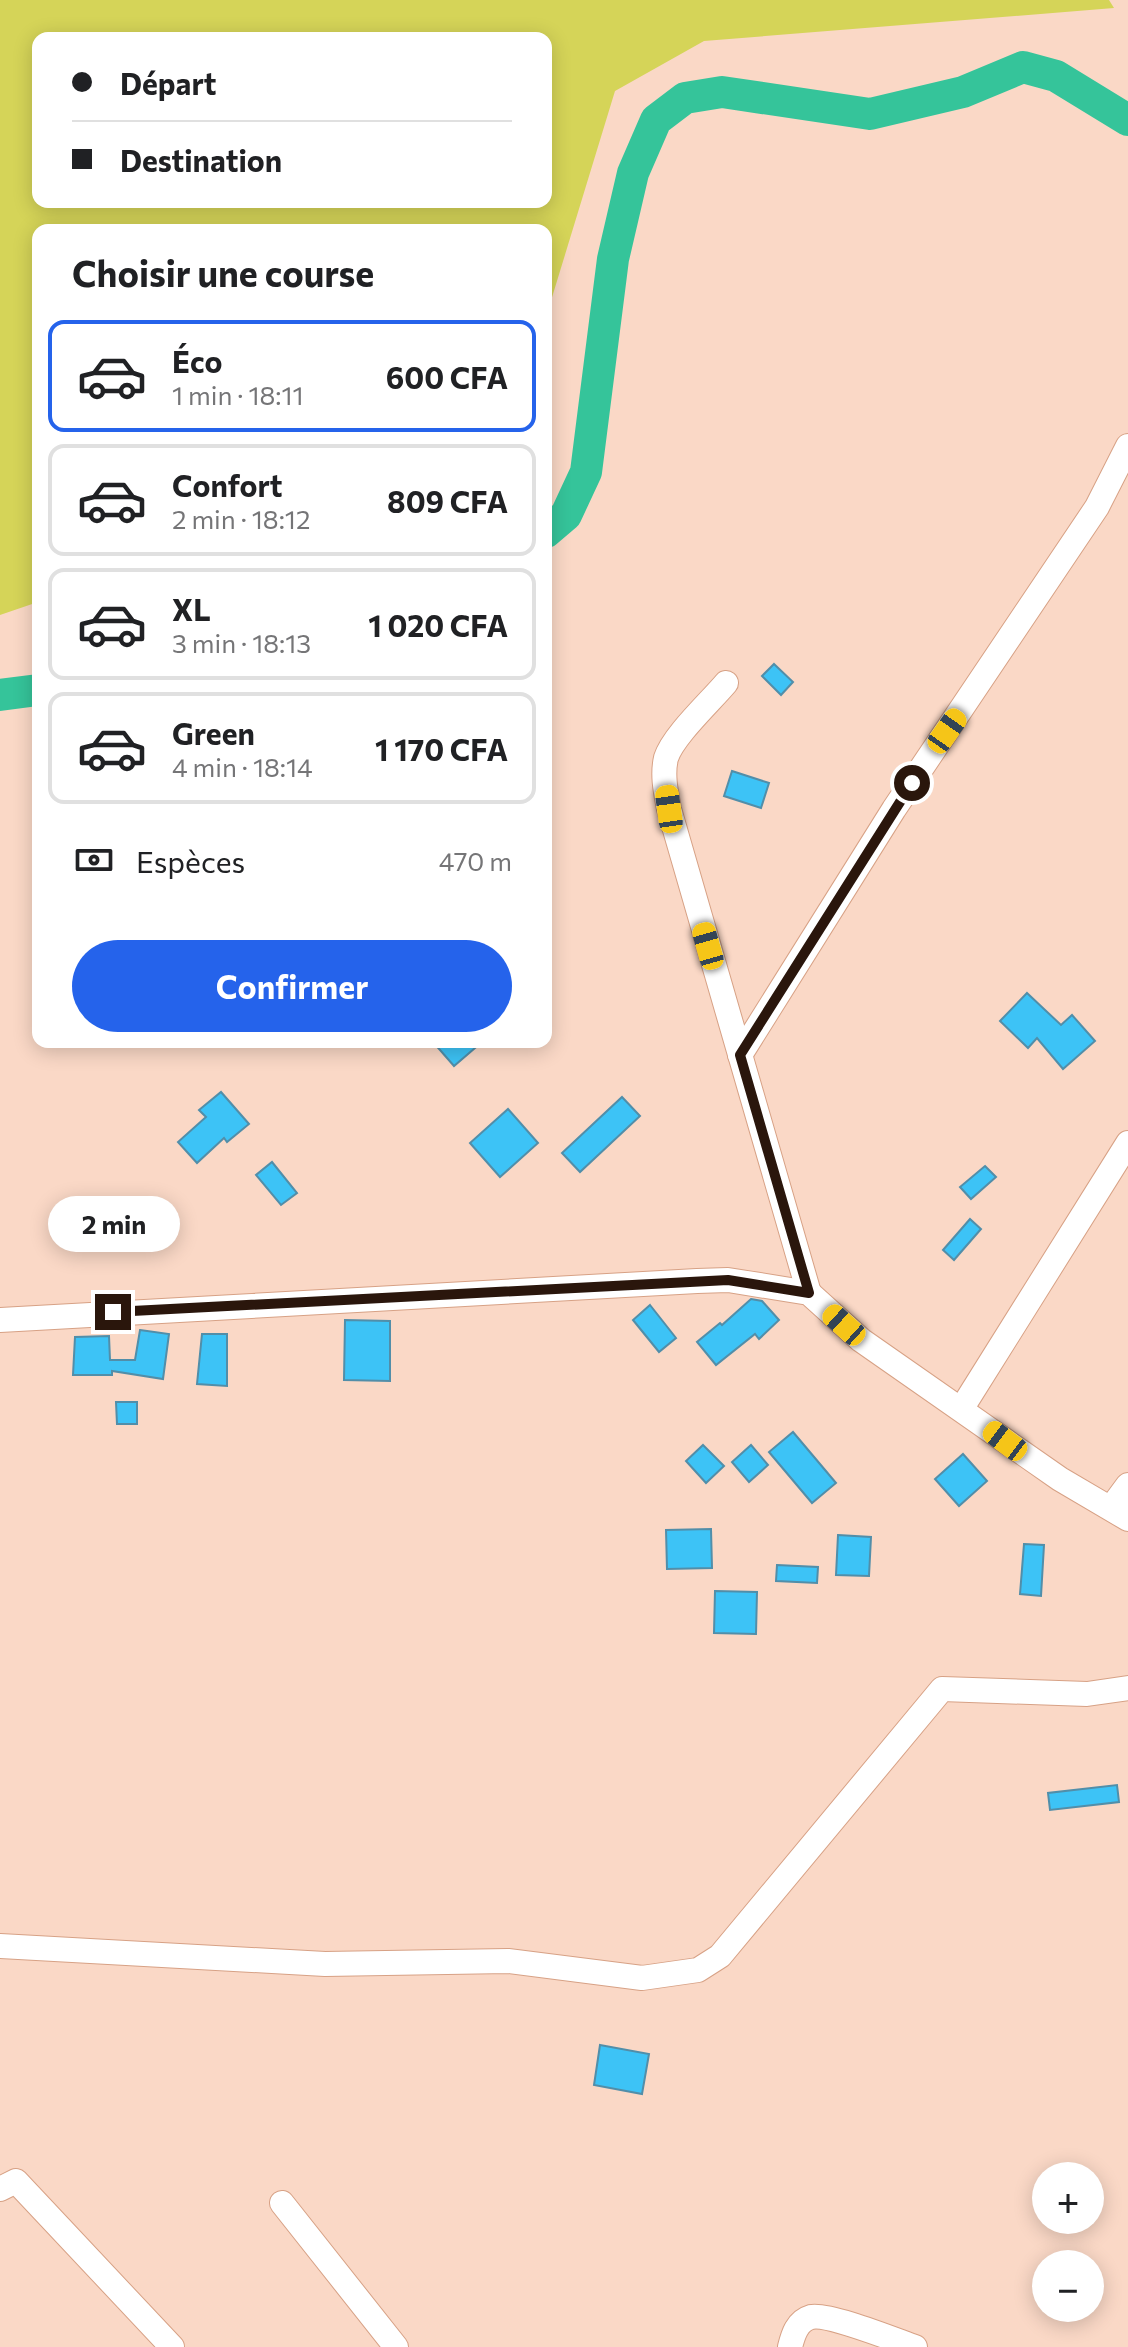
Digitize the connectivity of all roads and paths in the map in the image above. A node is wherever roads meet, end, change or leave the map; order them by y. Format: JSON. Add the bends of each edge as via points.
{"nodes":[{"id":1,"x":1128,"y":446,"type":"edge"},
{"id":2,"x":726,"y":683,"type":"dead end"},
{"id":3,"x":740,"y":1055,"type":"junction"},
{"id":4,"x":1128,"y":1143,"type":"edge"},
{"id":5,"x":809,"y":1293,"type":"junction"},
{"id":6,"x":0,"y":1320,"type":"edge"},
{"id":7,"x":962,"y":1408,"type":"junction"},
{"id":8,"x":1128,"y":1485,"type":"edge"},
{"id":9,"x":1120,"y":1514,"type":"edge"},
{"id":10,"x":1128,"y":1688,"type":"edge"},
{"id":11,"x":0,"y":1946,"type":"edge"},
{"id":12,"x":0,"y":2189,"type":"edge"},
{"id":13,"x":282,"y":2203,"type":"dead end"},
{"id":14,"x":172,"y":2347,"type":"edge"},
{"id":15,"x":396,"y":2347,"type":"edge"},
{"id":16,"x":790,"y":2347,"type":"edge"},
{"id":17,"x":915,"y":2347,"type":"edge"}],
"edges":[{"from":1,"to":3,"type":"street","via":[[1097,507],[894,809]]},
{"from":2,"to":3,"type":"street","via":[[675,742],[664,779]]},
{"from":3,"to":5,"type":"street"},
{"from":4,"to":7,"type":"street"},
{"from":5,"to":6,"type":"street","via":[[712,1280]]},
{"from":5,"to":7,"type":"street","via":[[861,1340]]},
{"from":7,"to":9,"type":"street","via":[[1060,1479]]},
{"from":8,"to":9,"type":"street"},
{"from":10,"to":11,"type":"street","via":[[1087,1694],[942,1689],[720,1956],[698,1970],[642,1978],[508,1961],[325,1964]]},
{"from":12,"to":14,"type":"street","via":[[16,2181]]},
{"from":13,"to":15,"type":"street"},
{"from":16,"to":17,"type":"street","via":[[793,2334],[813,2316]]}]}
